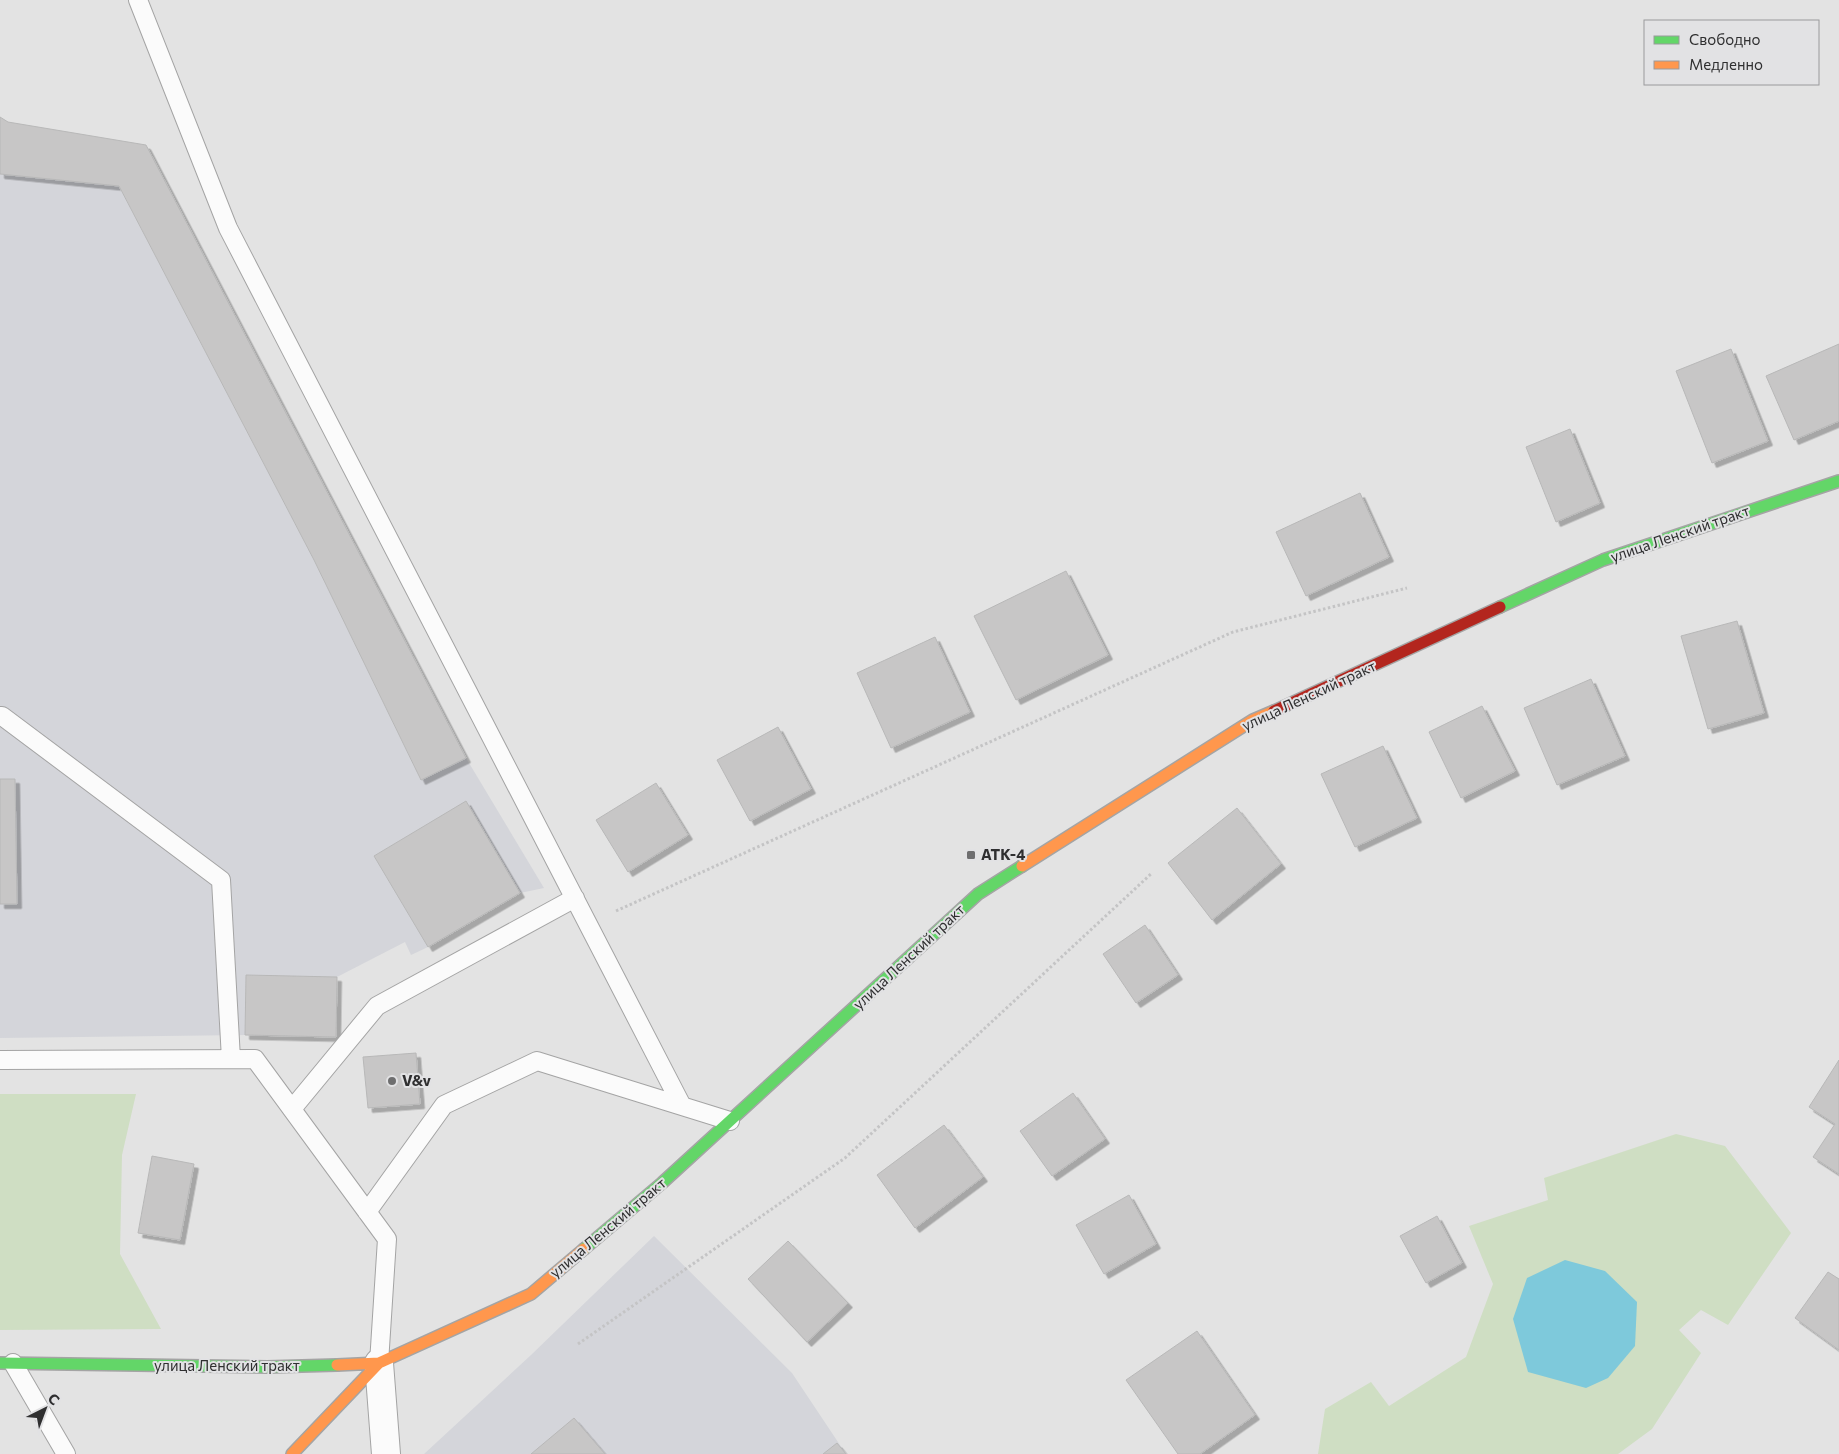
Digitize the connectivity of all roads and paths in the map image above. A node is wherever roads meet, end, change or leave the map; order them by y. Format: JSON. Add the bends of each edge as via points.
{"nodes":[{"id":1,"x":138,"y":0,"type":"edge"},
{"id":2,"x":1839,"y":481,"type":"edge"},
{"id":3,"x":1407,"y":588,"type":"dead end"},
{"id":4,"x":0,"y":716,"type":"edge"},
{"id":5,"x":1152,"y":873,"type":"dead end"},
{"id":6,"x":575,"y":898,"type":"junction"},
{"id":7,"x":588,"y":924,"type":"junction"},
{"id":8,"x":231,"y":1059,"type":"junction"},
{"id":9,"x":0,"y":1060,"type":"edge"},
{"id":10,"x":682,"y":1106,"type":"junction"},
{"id":11,"x":292,"y":1109,"type":"junction"},
{"id":12,"x":730,"y":1121,"type":"junction"},
{"id":13,"x":367,"y":1212,"type":"junction"},
{"id":14,"x":578,"y":1344,"type":"dead end"},
{"id":15,"x":7,"y":1363,"type":"edge"},
{"id":16,"x":378,"y":1363,"type":"junction"},
{"id":17,"x":66,"y":1454,"type":"edge"},
{"id":18,"x":292,"y":1454,"type":"edge"},
{"id":19,"x":386,"y":1454,"type":"edge"}],
"edges":[{"from":1,"to":6,"type":"lane","via":[[228,228]]},
{"from":2,"to":12,"type":"main road","name":"улица Ленский тракт","via":[[1603,560],[1252,720],[978,894]]},
{"from":3,"to":7,"type":"path","via":[[1233,632]]},
{"from":4,"to":8,"type":"lane","via":[[221,880]]},
{"from":5,"to":14,"type":"path","via":[[845,1158]]},
{"from":6,"to":7,"type":"lane"},
{"from":6,"to":11,"type":"lane","via":[[377,1006]]},
{"from":7,"to":10,"type":"lane"},
{"from":8,"to":9,"type":"lane"},
{"from":8,"to":11,"type":"lane","via":[[256,1059]]},
{"from":10,"to":12,"type":"lane"},
{"from":10,"to":13,"type":"lane","via":[[537,1060],[444,1104]]},
{"from":11,"to":13,"type":"lane"},
{"from":12,"to":16,"type":"main road","name":"улица Ленский тракт","via":[[531,1294]]},
{"from":13,"to":16,"type":"lane","via":[[387,1239]]},
{"from":15,"to":16,"type":"main road","name":"улица Ленский тракт","via":[[267,1367]]},
{"from":15,"to":17,"type":"lane"},
{"from":16,"to":18,"type":"main road"},
{"from":16,"to":19,"type":"street"}]}
